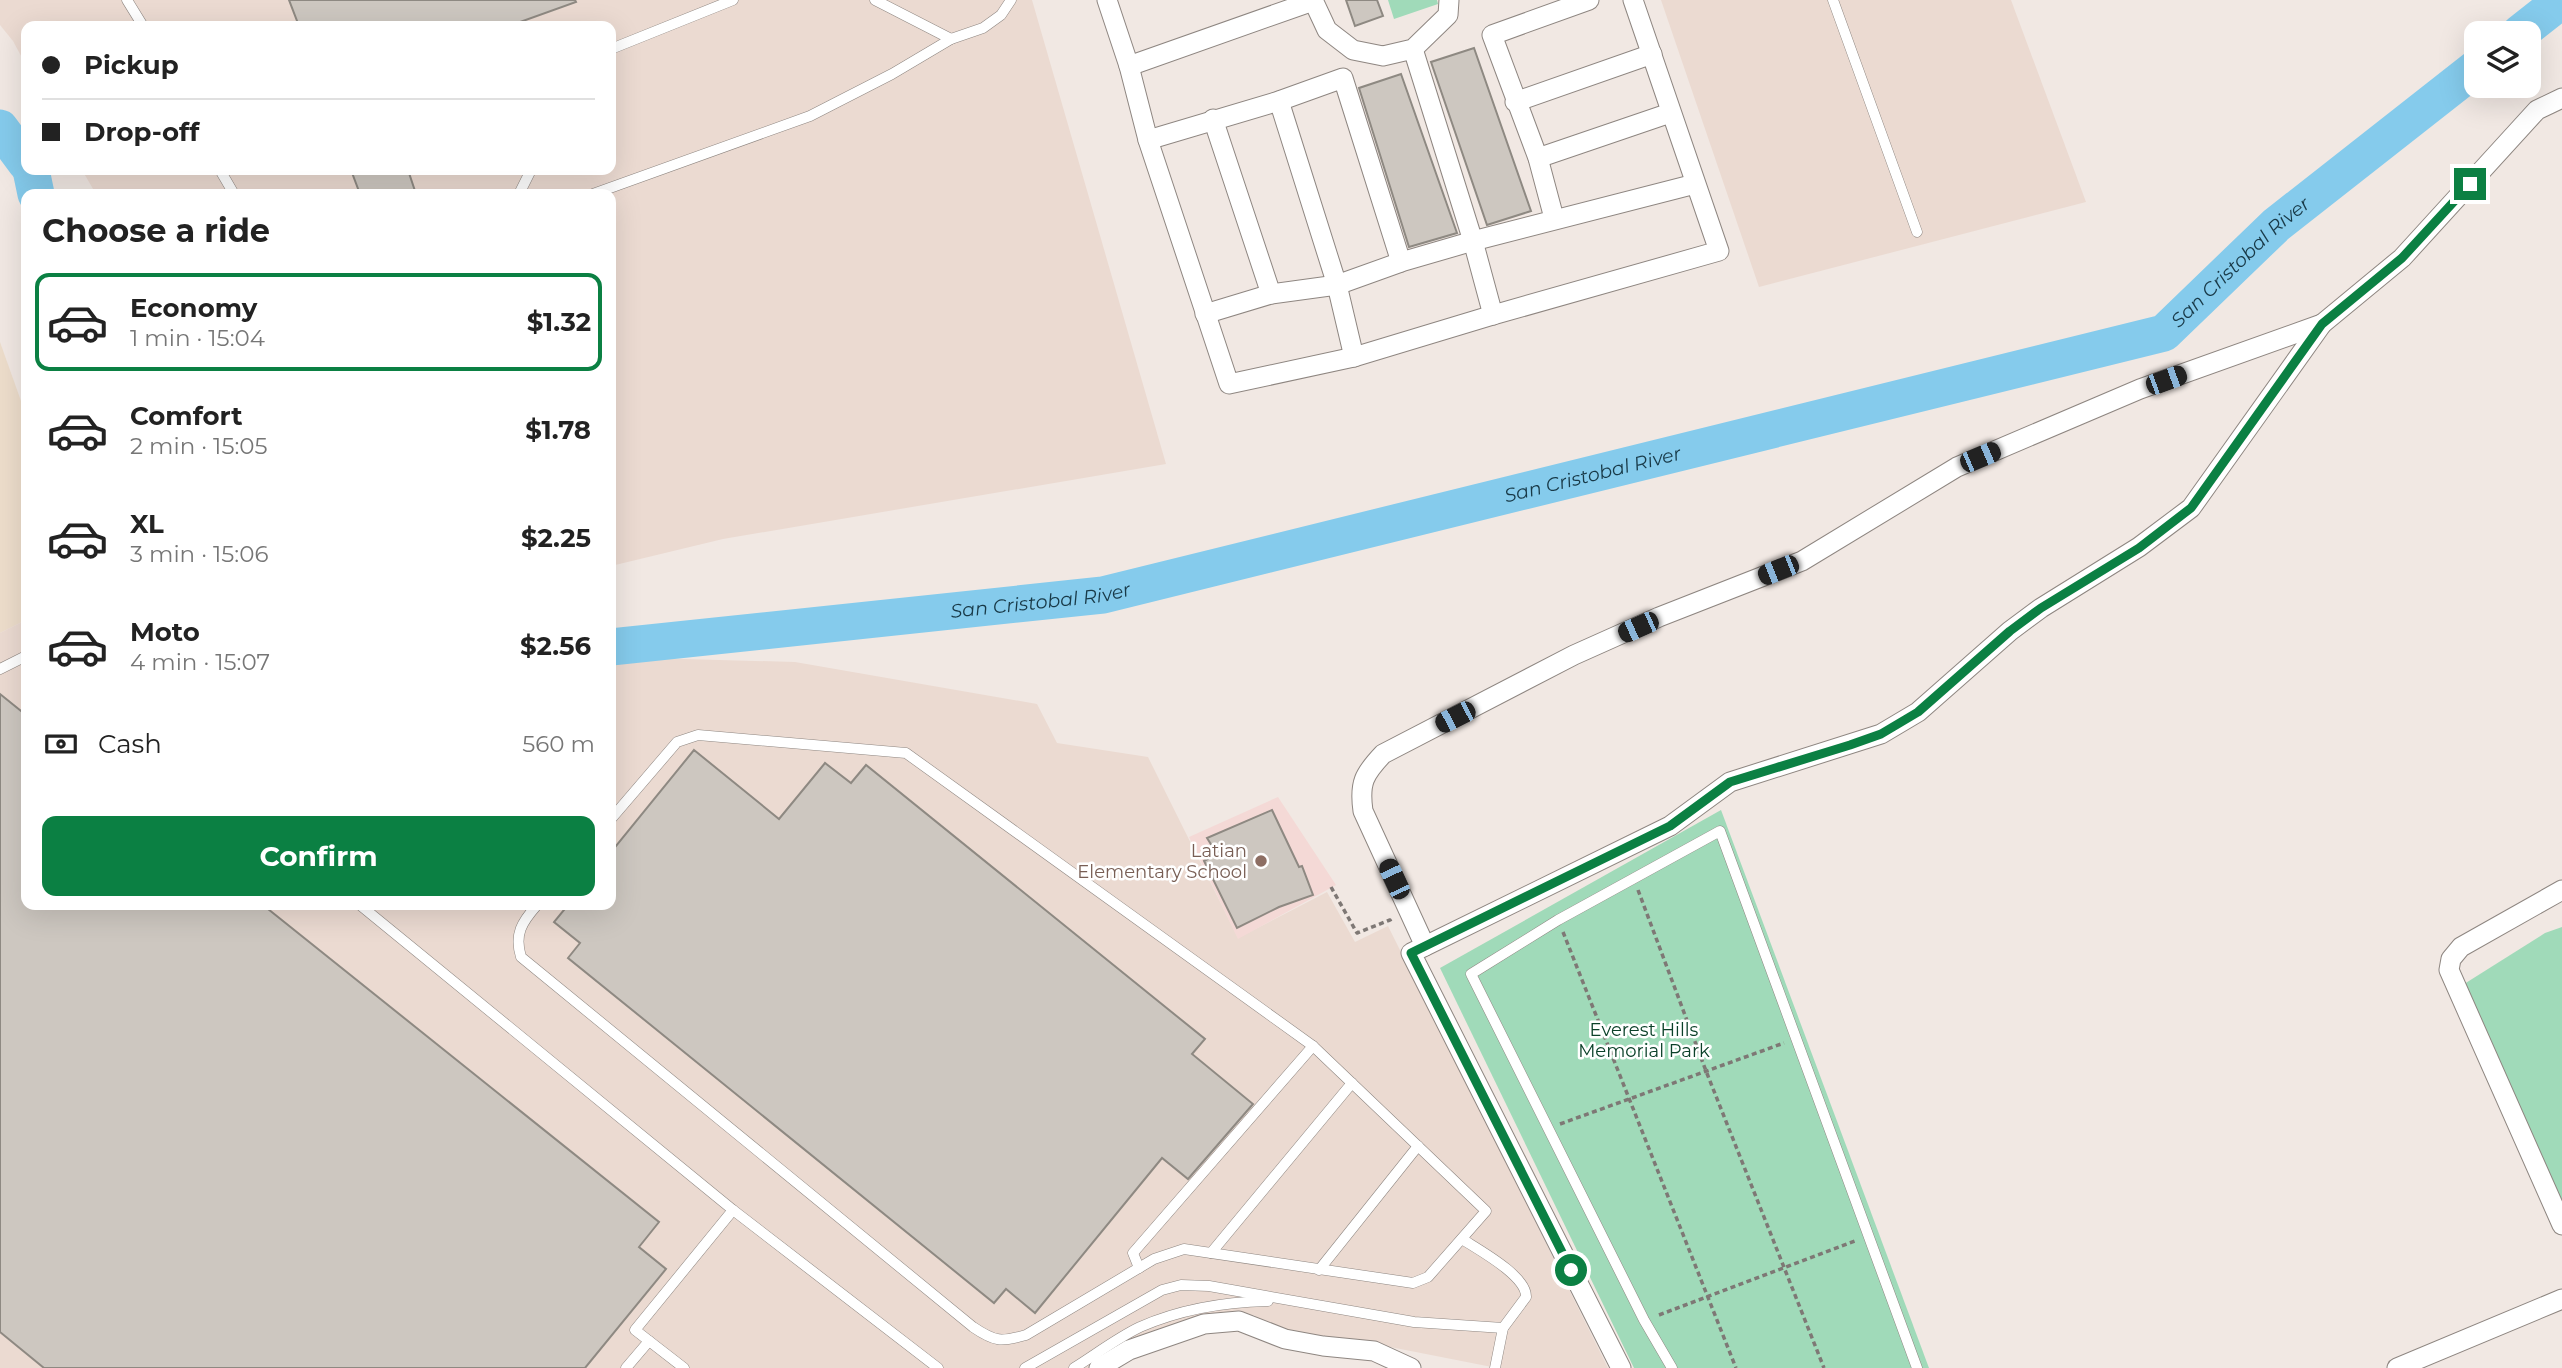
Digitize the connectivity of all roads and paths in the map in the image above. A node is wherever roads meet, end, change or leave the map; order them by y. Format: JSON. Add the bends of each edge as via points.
{"nodes":[{"id":1,"x":127,"y":0,"type":"edge"},
{"id":2,"x":733,"y":0,"type":"edge"},
{"id":3,"x":875,"y":0,"type":"edge"},
{"id":4,"x":1011,"y":0,"type":"edge"},
{"id":5,"x":1107,"y":0,"type":"edge"},
{"id":6,"x":1449,"y":0,"type":"edge"},
{"id":7,"x":1588,"y":0,"type":"edge"},
{"id":8,"x":1633,"y":0,"type":"edge"},
{"id":9,"x":1833,"y":0,"type":"edge"},
{"id":10,"x":1313,"y":1,"type":"edge"},
{"id":11,"x":140,"y":21,"type":"edge"},
{"id":12,"x":951,"y":38,"type":"junction"},
{"id":13,"x":616,"y":47,"type":"edge"},
{"id":14,"x":1413,"y":49,"type":"junction"},
{"id":15,"x":1652,"y":54,"type":"junction"},
{"id":16,"x":1129,"y":66,"type":"junction"},
{"id":17,"x":2562,"y":98,"type":"edge"},
{"id":18,"x":1279,"y":100,"type":"junction"},
{"id":19,"x":1515,"y":102,"type":"junction"},
{"id":20,"x":1670,"y":113,"type":"junction"},
{"id":21,"x":1213,"y":120,"type":"junction"},
{"id":22,"x":1148,"y":140,"type":"junction"},
{"id":23,"x":1538,"y":158,"type":"junction"},
{"id":24,"x":1695,"y":184,"type":"junction"},
{"id":25,"x":607,"y":189,"type":"edge"},
{"id":26,"x":1554,"y":218,"type":"junction"},
{"id":27,"x":1917,"y":232,"type":"dead end"},
{"id":28,"x":1473,"y":241,"type":"junction"},
{"id":29,"x":1401,"y":262,"type":"junction"},
{"id":30,"x":1338,"y":285,"type":"junction"},
{"id":31,"x":1271,"y":294,"type":"junction"},
{"id":32,"x":1205,"y":314,"type":"junction"},
{"id":33,"x":1493,"y":315,"type":"junction"},
{"id":34,"x":2322,"y":324,"type":"junction"},
{"id":35,"x":1354,"y":357,"type":"junction"},
{"id":36,"x":21,"y":658,"type":"edge"},
{"id":37,"x":0,"y":669,"type":"edge"},
{"id":38,"x":616,"y":813,"type":"edge"},
{"id":39,"x":1634,"y":879,"type":"junction"},
{"id":40,"x":1331,"y":887,"type":"dead end"},
{"id":41,"x":2562,"y":890,"type":"edge"},
{"id":42,"x":366,"y":910,"type":"edge"},
{"id":43,"x":534,"y":910,"type":"edge"},
{"id":44,"x":1558,"y":920,"type":"junction"},
{"id":45,"x":1418,"y":950,"type":"junction"},
{"id":46,"x":1795,"y":1038,"type":"junction"},
{"id":47,"x":1313,"y":1046,"type":"junction"},
{"id":48,"x":1706,"y":1071,"type":"junction"},
{"id":49,"x":1352,"y":1083,"type":"junction"},
{"id":50,"x":1629,"y":1099,"type":"junction"},
{"id":51,"x":1548,"y":1128,"type":"junction"},
{"id":52,"x":1418,"y":1146,"type":"junction"},
{"id":53,"x":733,"y":1210,"type":"junction"},
{"id":54,"x":2562,"y":1225,"type":"edge"},
{"id":55,"x":1867,"y":1236,"type":"junction"},
{"id":56,"x":1462,"y":1239,"type":"junction"},
{"id":57,"x":1212,"y":1253,"type":"junction"},
{"id":58,"x":1139,"y":1268,"type":"junction"},
{"id":59,"x":1783,"y":1268,"type":"junction"},
{"id":60,"x":1319,"y":1270,"type":"junction"},
{"id":61,"x":1707,"y":1297,"type":"junction"},
{"id":62,"x":2562,"y":1299,"type":"edge"},
{"id":63,"x":1293,"y":1301,"type":"junction"},
{"id":64,"x":1644,"y":1320,"type":"junction"},
{"id":65,"x":1503,"y":1328,"type":"junction"},
{"id":66,"x":649,"y":1341,"type":"junction"},
{"id":67,"x":626,"y":1368,"type":"edge"},
{"id":68,"x":684,"y":1368,"type":"edge"},
{"id":69,"x":939,"y":1368,"type":"edge"},
{"id":70,"x":1025,"y":1368,"type":"edge"},
{"id":71,"x":1074,"y":1368,"type":"edge"},
{"id":72,"x":1099,"y":1368,"type":"edge"},
{"id":73,"x":1411,"y":1368,"type":"edge"},
{"id":74,"x":1495,"y":1368,"type":"edge"},
{"id":75,"x":1621,"y":1368,"type":"edge"},
{"id":76,"x":1672,"y":1368,"type":"edge"},
{"id":77,"x":1736,"y":1368,"type":"edge"},
{"id":78,"x":1824,"y":1368,"type":"edge"},
{"id":79,"x":1917,"y":1368,"type":"edge"},
{"id":80,"x":2398,"y":1368,"type":"edge"}],
"edges":[{"from":1,"to":11,"type":"lane"},
{"from":2,"to":13,"type":"lane"},
{"from":3,"to":12,"type":"lane"},
{"from":4,"to":12,"type":"lane","via":[[1001,15],[983,28]]},
{"from":5,"to":16,"type":"street"},
{"from":6,"to":14,"type":"street","via":[[1448,15]]},
{"from":7,"to":19,"type":"street","via":[[1492,35]]},
{"from":8,"to":15,"type":"street"},
{"from":9,"to":27,"type":"lane"},
{"from":10,"to":14,"type":"street","via":[[1328,30],[1353,50],[1383,56]]},
{"from":10,"to":16,"type":"street"},
{"from":12,"to":25,"type":"lane","via":[[810,116]]},
{"from":14,"to":28,"type":"street"},
{"from":15,"to":19,"type":"street"},
{"from":15,"to":20,"type":"street"},
{"from":16,"to":22,"type":"street"},
{"from":17,"to":34,"type":"street","via":[[2537,110],[2402,258]]},
{"from":18,"to":21,"type":"street"},
{"from":18,"to":29,"type":"street","via":[[1343,78]]},
{"from":18,"to":30,"type":"street"},
{"from":19,"to":23,"type":"street"},
{"from":20,"to":23,"type":"street"},
{"from":20,"to":24,"type":"street"},
{"from":21,"to":22,"type":"street"},
{"from":21,"to":31,"type":"street"},
{"from":22,"to":32,"type":"street"},
{"from":23,"to":26,"type":"street"},
{"from":24,"to":26,"type":"street"},
{"from":24,"to":33,"type":"street","via":[[1719,251]]},
{"from":26,"to":28,"type":"street"},
{"from":28,"to":29,"type":"street"},
{"from":28,"to":33,"type":"street"},
{"from":29,"to":30,"type":"street"},
{"from":30,"to":31,"type":"street"},
{"from":30,"to":35,"type":"street"},
{"from":31,"to":32,"type":"street"},
{"from":32,"to":35,"type":"street","via":[[1229,384]]},
{"from":33,"to":35,"type":"street"},
{"from":34,"to":45,"type":"street","via":[[2191,508],[2139,548],[2010,631],[1918,712],[1881,734],[1730,782],[1670,826]]},
{"from":34,"to":45,"type":"street","via":[[2140,389],[1957,467],[1802,561],[1574,655],[1383,754],[1367,771],[1360,791],[1363,811]]},
{"from":36,"to":37,"type":"lane"},
{"from":38,"to":47,"type":"lane","via":[[677,742],[688,737],[906,753]]},
{"from":39,"to":44,"type":"lane"},
{"from":39,"to":46,"type":"lane","via":[[1720,831]]},
{"from":39,"to":48,"type":"path"},
{"from":40,"to":45,"type":"path","via":[[1357,933],[1390,920]]},
{"from":41,"to":54,"type":"street","via":[[2461,947],[2451,958],[2449,970]]},
{"from":42,"to":53,"type":"lane"},
{"from":43,"to":58,"type":"lane","via":[[517,934],[521,957],[990,1339],[1004,1341],[1026,1335]]},
{"from":44,"to":50,"type":"path"},
{"from":44,"to":51,"type":"lane","via":[[1471,974]]},
{"from":45,"to":75,"type":"street"},
{"from":46,"to":48,"type":"path"},
{"from":46,"to":55,"type":"lane"},
{"from":47,"to":49,"type":"lane"},
{"from":47,"to":58,"type":"lane","via":[[1133,1254]]},
{"from":48,"to":50,"type":"path"},
{"from":48,"to":59,"type":"path"},
{"from":49,"to":52,"type":"lane"},
{"from":49,"to":57,"type":"lane"},
{"from":50,"to":51,"type":"path"},
{"from":50,"to":61,"type":"path"},
{"from":51,"to":64,"type":"lane"},
{"from":52,"to":56,"type":"lane","via":[[1486,1211]]},
{"from":52,"to":60,"type":"lane"},
{"from":53,"to":66,"type":"lane","via":[[635,1330]]},
{"from":53,"to":69,"type":"lane"},
{"from":55,"to":59,"type":"path"},
{"from":55,"to":79,"type":"lane"},
{"from":56,"to":60,"type":"lane","via":[[1428,1277],[1413,1283]]},
{"from":56,"to":65,"type":"lane","via":[[1523,1284],[1526,1297]]},
{"from":57,"to":58,"type":"lane","via":[[1184,1249]]},
{"from":57,"to":60,"type":"lane"},
{"from":59,"to":61,"type":"path"},
{"from":59,"to":78,"type":"path"},
{"from":61,"to":64,"type":"path"},
{"from":61,"to":77,"type":"path"},
{"from":62,"to":80,"type":"street"},
{"from":63,"to":65,"type":"lane","via":[[1414,1322]]},
{"from":63,"to":70,"type":"lane","via":[[1181,1285],[1144,1299]]},
{"from":63,"to":71,"type":"lane","via":[[1194,1308],[1138,1328]]},
{"from":64,"to":76,"type":"lane"},
{"from":65,"to":74,"type":"lane"},
{"from":66,"to":67,"type":"lane"},
{"from":66,"to":68,"type":"lane"},
{"from":72,"to":73,"type":"street","via":[[1129,1350],[1204,1324],[1239,1321],[1285,1339],[1374,1351]]}]}
